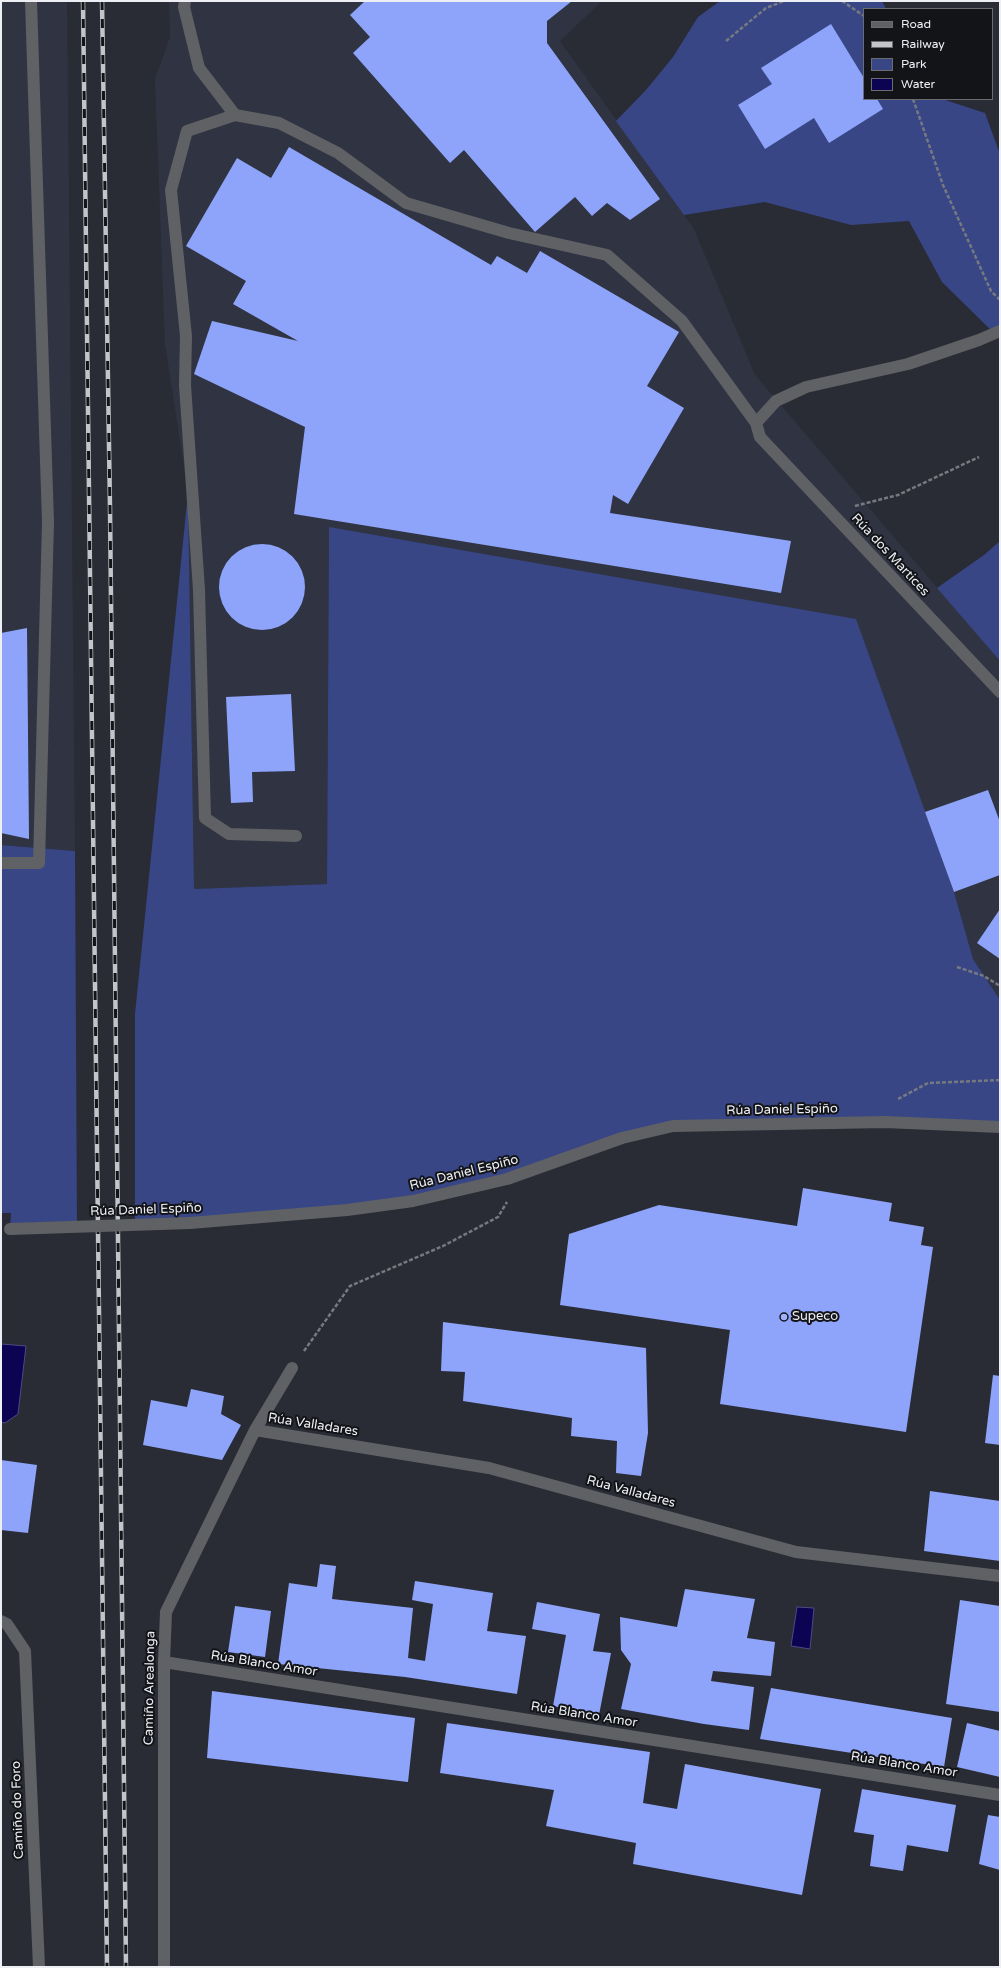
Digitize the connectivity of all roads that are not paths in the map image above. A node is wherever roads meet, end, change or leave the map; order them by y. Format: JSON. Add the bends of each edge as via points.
{"nodes":[{"id":1,"x":31,"y":1,"type":"edge"},
{"id":2,"x":185,"y":1,"type":"edge"},
{"id":3,"x":235,"y":115,"type":"junction"},
{"id":4,"x":1000,"y":331,"type":"edge"},
{"id":5,"x":756,"y":422,"type":"junction"},
{"id":6,"x":1000,"y":692,"type":"edge"},
{"id":7,"x":296,"y":836,"type":"dead end"},
{"id":8,"x":1,"y":863,"type":"edge"},
{"id":9,"x":1000,"y":1127,"type":"edge"},
{"id":10,"x":6,"y":1229,"type":"edge"},
{"id":11,"x":292,"y":1368,"type":"road end"},
{"id":12,"x":255,"y":1430,"type":"junction"},
{"id":13,"x":1000,"y":1576,"type":"edge"},
{"id":14,"x":1,"y":1621,"type":"edge"},
{"id":15,"x":164,"y":1662,"type":"junction"},
{"id":16,"x":1000,"y":1795,"type":"edge"},
{"id":17,"x":39,"y":1967,"type":"edge"},
{"id":18,"x":164,"y":1967,"type":"edge"}],
"edges":[{"from":1,"to":8,"type":"street","via":[[48,522],[39,862]]},
{"from":2,"to":3,"type":"street","via":[[184,7],[199,68]]},
{"from":3,"to":5,"type":"street","via":[[279,123],[338,153],[406,203],[509,233],[607,255],[682,321]]},
{"from":3,"to":7,"type":"street","via":[[187,131],[171,190],[186,336],[185,385],[200,590],[205,818],[229,834]]},
{"from":4,"to":5,"type":"street","via":[[908,364],[806,387],[776,401]]},
{"from":5,"to":6,"type":"street","name":"Rúa dos Martices","via":[[760,436]]},
{"from":9,"to":10,"type":"street","name":"Rúa Daniel Espiño","bridge":true,"via":[[885,1122],[673,1126],[622,1138],[507,1179],[413,1201],[347,1210],[190,1223]]},
{"from":11,"to":12,"type":"street"},
{"from":12,"to":13,"type":"street","name":"Rúa Valladares","via":[[490,1468],[796,1552]]},
{"from":12,"to":15,"type":"street","name":"Camiño Arealonga","via":[[166,1612]]},
{"from":14,"to":17,"type":"street","name":"Camiño do Foro","via":[[7,1624],[26,1651]]},
{"from":15,"to":16,"type":"street","name":"Rúa Blanco Amor"},
{"from":15,"to":18,"type":"street","name":"Camiño Arealonga"}]}
